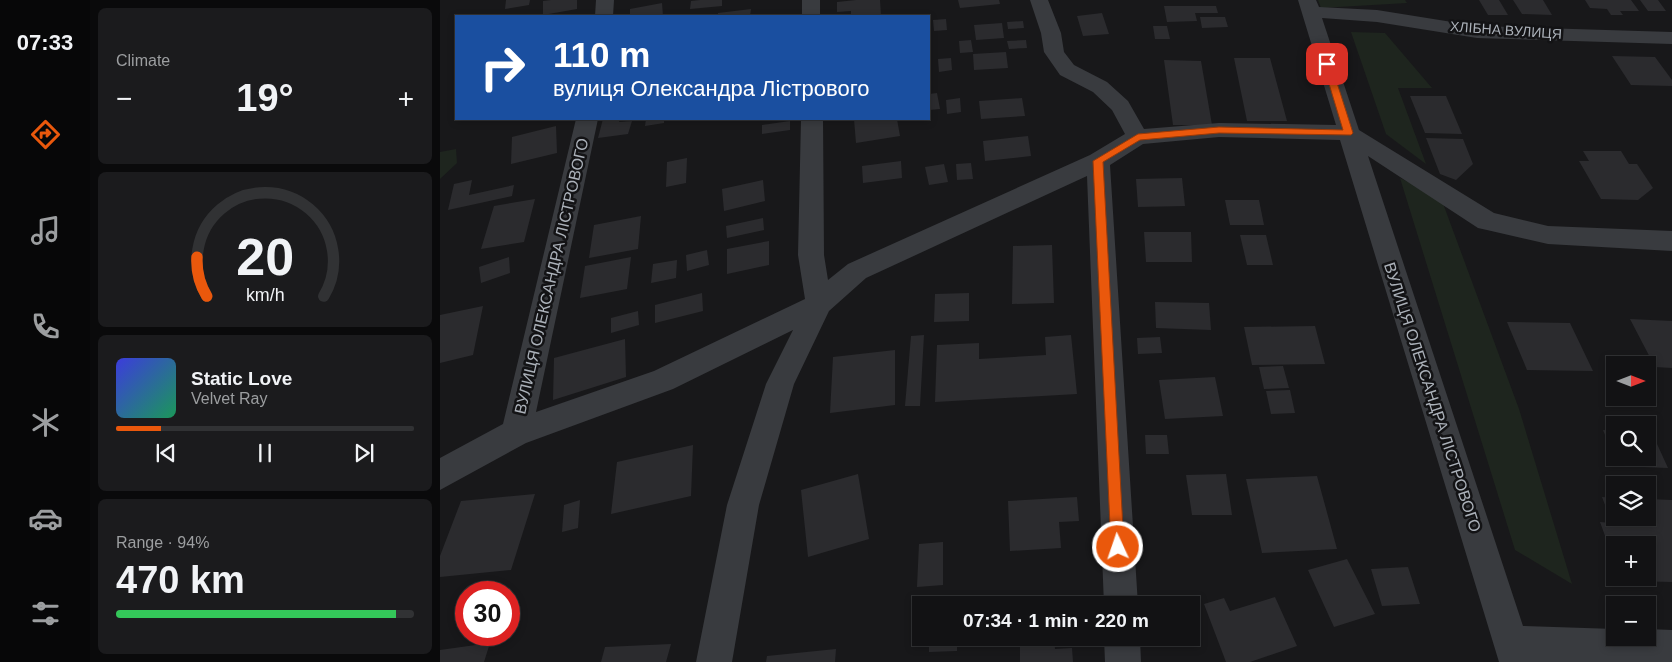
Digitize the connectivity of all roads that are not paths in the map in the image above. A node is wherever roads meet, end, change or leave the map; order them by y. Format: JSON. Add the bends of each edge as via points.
{"nodes":[{"id":1,"x":605,"y":0,"type":"edge"},
{"id":2,"x":810,"y":0,"type":"edge"},
{"id":3,"x":1039,"y":0,"type":"edge"},
{"id":4,"x":1309,"y":6,"type":"edge"},
{"id":5,"x":604,"y":15,"type":"edge"},
{"id":6,"x":811,"y":15,"type":"edge"},
{"id":7,"x":1672,"y":38,"type":"edge"},
{"id":8,"x":586,"y":120,"type":"edge"},
{"id":9,"x":812,"y":120,"type":"edge"},
{"id":10,"x":1348,"y":133,"type":"junction"},
{"id":11,"x":1138,"y":137,"type":"junction"},
{"id":12,"x":1098,"y":161,"type":"junction"},
{"id":13,"x":1672,"y":241,"type":"edge"},
{"id":14,"x":819,"y":304,"type":"junction"},
{"id":15,"x":516,"y":433,"type":"junction"},
{"id":16,"x":440,"y":475,"type":"edge"},
{"id":17,"x":1120,"y":596,"type":"edge"},
{"id":18,"x":1123,"y":646,"type":"edge"},
{"id":19,"x":1672,"y":648,"type":"edge"},
{"id":20,"x":1514,"y":653,"type":"edge"},
{"id":21,"x":714,"y":662,"type":"edge"},
{"id":22,"x":1124,"y":662,"type":"edge"}],
"edges":[{"from":1,"to":5,"type":"street"},
{"from":2,"to":6,"type":"street"},
{"from":3,"to":11,"type":"street","via":[[1054,52],[1067,70],[1100,87],[1120,106]]},
{"from":4,"to":7,"type":"street","name":"ХЛІБНА ВУЛИЦЯ","via":[[1477,32]]},
{"from":4,"to":10,"type":"street","name":"ВУЛИЦЯ ОЛЕКСАНДРА ЛІСТРОВОГО"},
{"from":8,"to":15,"type":"street","name":"ВУЛИЦЯ ОЛЕКСАНДРА ЛІСТРОВОГО"},
{"from":9,"to":14,"type":"street","via":[[811,255]]},
{"from":10,"to":11,"type":"street","name":"ВУЛИЦЯ ОЛЕКСАНДРА ЛІСТРОВОГО","via":[[1219,130]]},
{"from":10,"to":13,"type":"street","via":[[1488,221],[1548,235]]},
{"from":10,"to":20,"type":"street","name":"ВУЛИЦЯ ОЛЕКСАНДРА ЛІСТРОВОГО"},
{"from":11,"to":12,"type":"street","name":"ВУЛИЦЯ ОЛЕКСАНДРА ЛІСТРОВОГО"},
{"from":12,"to":14,"type":"street","name":"ВУЛИЦЯ ОЛЕКСАНДРА ЛІСТРОВОГО","via":[[857,272]]},
{"from":12,"to":17,"type":"street"},
{"from":14,"to":15,"type":"street","name":"ВУЛИЦЯ ОЛЕКСАНДРА ЛІСТРОВОГО","via":[[663,380]]},
{"from":14,"to":21,"type":"street","name":"ВУЛИЦЯ ОЛЕКСАНДРА ЛІСТРОВОГО","via":[[780,384],[743,505]]},
{"from":15,"to":16,"type":"street","name":"ВУЛИЦЯ ОЛЕКСАНДРА ЛІСТРОВОГО"},
{"from":18,"to":22,"type":"street"},
{"from":19,"to":20,"type":"street"}]}
